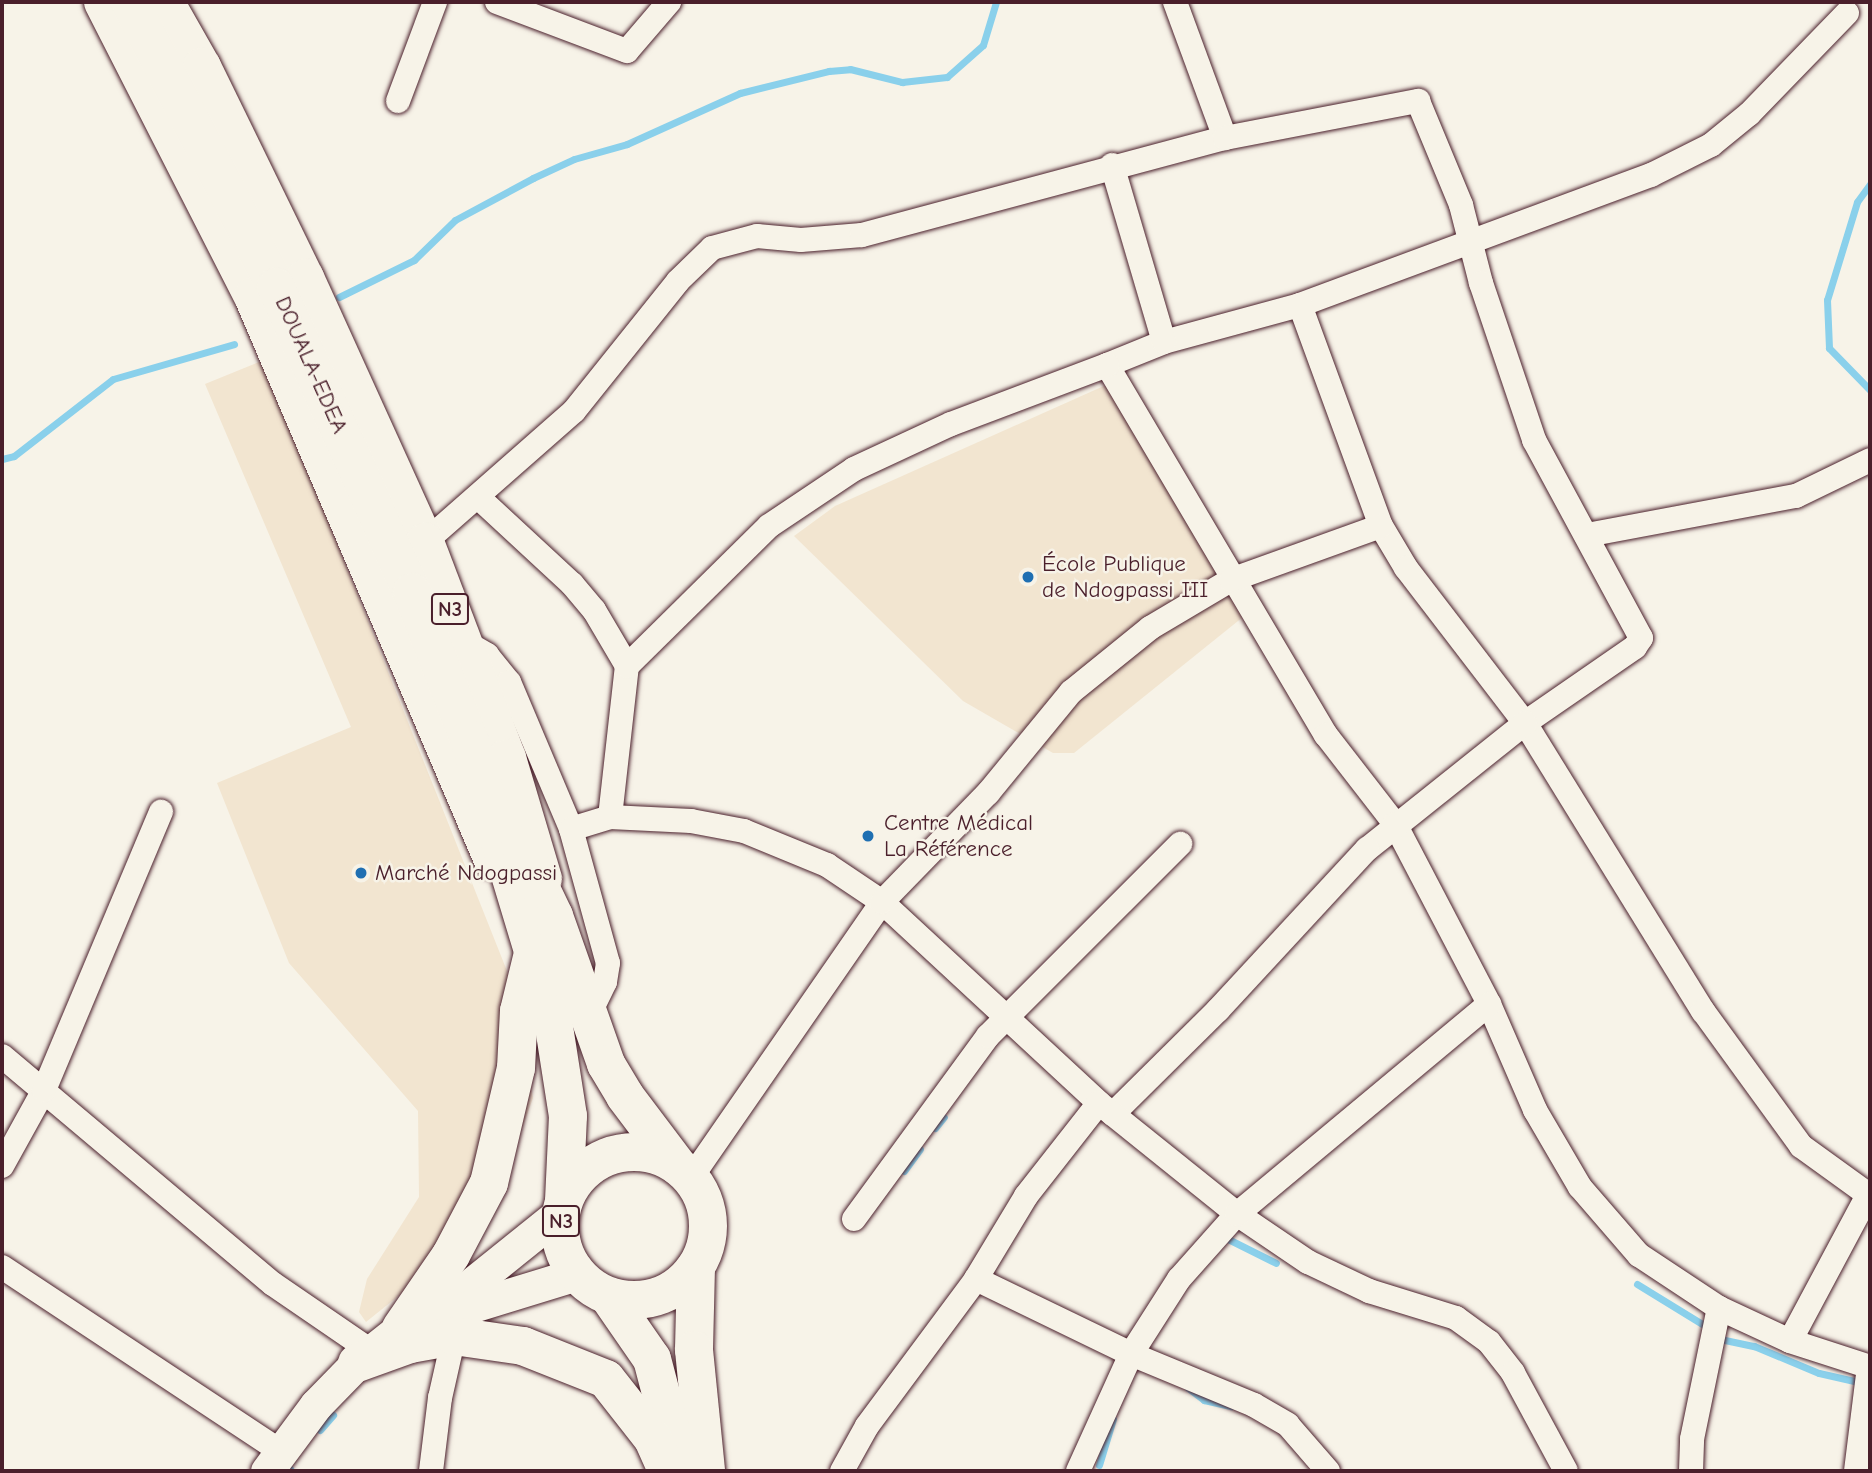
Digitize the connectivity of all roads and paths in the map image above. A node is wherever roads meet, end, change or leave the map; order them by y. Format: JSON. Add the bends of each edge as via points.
{"nodes":[{"id":1,"x":103,"y":2,"type":"edge"},
{"id":2,"x":130,"y":2,"type":"edge"},
{"id":3,"x":165,"y":2,"type":"edge"},
{"id":4,"x":435,"y":2,"type":"edge"},
{"id":5,"x":496,"y":2,"type":"edge"},
{"id":6,"x":668,"y":2,"type":"edge"},
{"id":7,"x":1175,"y":2,"type":"edge"},
{"id":8,"x":1847,"y":13,"type":"dead end"},
{"id":9,"x":398,"y":101,"type":"dead end"},
{"id":10,"x":1225,"y":138,"type":"junction"},
{"id":11,"x":1112,"y":165,"type":"junction"},
{"id":12,"x":1472,"y":242,"type":"junction"},
{"id":13,"x":1300,"y":304,"type":"junction"},
{"id":14,"x":1164,"y":342,"type":"junction"},
{"id":15,"x":1107,"y":366,"type":"junction"},
{"id":16,"x":1870,"y":460,"type":"edge"},
{"id":17,"x":479,"y":498,"type":"junction"},
{"id":18,"x":1381,"y":526,"type":"junction"},
{"id":19,"x":1587,"y":535,"type":"junction"},
{"id":20,"x":425,"y":542,"type":"junction"},
{"id":21,"x":1231,"y":580,"type":"junction"},
{"id":22,"x":463,"y":641,"type":"junction"},
{"id":23,"x":626,"y":666,"type":"junction"},
{"id":24,"x":1525,"y":723,"type":"junction"},
{"id":25,"x":161,"y":812,"type":"dead end"},
{"id":26,"x":610,"y":817,"type":"junction"},
{"id":27,"x":1395,"y":824,"type":"junction"},
{"id":28,"x":571,"y":830,"type":"junction"},
{"id":29,"x":1180,"y":844,"type":"dead end"},
{"id":30,"x":882,"y":902,"type":"junction"},
{"id":31,"x":537,"y":932,"type":"junction"},
{"id":32,"x":1489,"y":1004,"type":"junction"},
{"id":33,"x":589,"y":1015,"type":"junction"},
{"id":34,"x":1007,"y":1015,"type":"junction"},
{"id":35,"x":2,"y":1056,"type":"edge"},
{"id":36,"x":44,"y":1090,"type":"junction"},
{"id":37,"x":1106,"y":1109,"type":"junction"},
{"id":38,"x":2,"y":1166,"type":"edge"},
{"id":39,"x":685,"y":1172,"type":"junction"},
{"id":40,"x":1869,"y":1195,"type":"edge"},
{"id":41,"x":562,"y":1206,"type":"junction"},
{"id":42,"x":1237,"y":1214,"type":"junction"},
{"id":43,"x":854,"y":1219,"type":"dead end"},
{"id":44,"x":2,"y":1267,"type":"edge"},
{"id":45,"x":696,"y":1267,"type":"junction"},
{"id":46,"x":577,"y":1274,"type":"junction"},
{"id":47,"x":976,"y":1279,"type":"junction"},
{"id":48,"x":610,"y":1297,"type":"junction"},
{"id":49,"x":1720,"y":1308,"type":"junction"},
{"id":50,"x":427,"y":1328,"type":"junction"},
{"id":51,"x":1790,"y":1341,"type":"junction"},
{"id":52,"x":1131,"y":1354,"type":"junction"},
{"id":53,"x":364,"y":1357,"type":"junction"},
{"id":54,"x":1870,"y":1367,"type":"edge"},
{"id":55,"x":273,"y":1461,"type":"edge"},
{"id":56,"x":431,"y":1471,"type":"edge"},
{"id":57,"x":667,"y":1471,"type":"edge"},
{"id":58,"x":681,"y":1471,"type":"edge"},
{"id":59,"x":706,"y":1471,"type":"edge"},
{"id":60,"x":842,"y":1471,"type":"edge"},
{"id":61,"x":1078,"y":1471,"type":"edge"},
{"id":62,"x":1328,"y":1471,"type":"edge"},
{"id":63,"x":1565,"y":1471,"type":"edge"},
{"id":64,"x":1690,"y":1471,"type":"edge"},
{"id":65,"x":1856,"y":1471,"type":"edge"}],
"edges":[{"from":1,"to":31,"type":"main road","number":"N3","via":[[253,296],[438,740]]},
{"from":2,"to":31,"type":"main road","name":"DOUALA-EDEA","number":"N3","via":[[276,286],[412,592]]},
{"from":3,"to":20,"type":"main road","number":"N3","via":[[202,67],[310,289]]},
{"from":4,"to":9,"type":"street"},
{"from":5,"to":6,"type":"street","via":[[627,51]]},
{"from":7,"to":10,"type":"street"},
{"from":8,"to":12,"type":"street","via":[[1749,114],[1711,145],[1651,175]]},
{"from":10,"to":11,"type":"street"},
{"from":10,"to":12,"type":"street","via":[[1418,101],[1425,109]]},
{"from":11,"to":14,"type":"street"},
{"from":11,"to":17,"type":"street","via":[[991,204],[862,235],[801,240],[757,236],[712,248],[678,281],[574,411]]},
{"from":12,"to":13,"type":"street"},
{"from":12,"to":19,"type":"street","via":[[1481,283],[1534,440]]},
{"from":13,"to":14,"type":"street"},
{"from":13,"to":18,"type":"street"},
{"from":14,"to":15,"type":"street"},
{"from":15,"to":21,"type":"street"},
{"from":15,"to":23,"type":"street","via":[[951,424],[854,469],[769,526]]},
{"from":16,"to":19,"type":"street","via":[[1796,496]]},
{"from":17,"to":20,"type":"street"},
{"from":17,"to":23,"type":"street","via":[[572,584],[594,610]]},
{"from":18,"to":21,"type":"street"},
{"from":18,"to":24,"type":"street","via":[[1406,568]]},
{"from":19,"to":24,"type":"street","via":[[1641,638],[1635,647]]},
{"from":20,"to":22,"type":"main road","number":"N3"},
{"from":21,"to":27,"type":"street","via":[[1326,735]]},
{"from":21,"to":30,"type":"street","via":[[1150,628],[1071,692],[996,784]]},
{"from":22,"to":28,"type":"street","via":[[487,655],[509,682]]},
{"from":22,"to":31,"type":"main road","number":"N3","via":[[507,758]]},
{"from":23,"to":26,"type":"street"},
{"from":24,"to":27,"type":"street"},
{"from":24,"to":40,"type":"street","via":[[1703,1011],[1801,1146]]},
{"from":25,"to":36,"type":"street"},
{"from":26,"to":28,"type":"street"},
{"from":26,"to":30,"type":"street","via":[[691,821],[744,831],[827,865]]},
{"from":27,"to":32,"type":"street"},
{"from":27,"to":37,"type":"street"},
{"from":28,"to":33,"type":"street","via":[[608,963],[605,982]]},
{"from":29,"to":34,"type":"street"},
{"from":30,"to":34,"type":"street"},
{"from":30,"to":39,"type":"street"},
{"from":31,"to":33,"type":"main road","number":"N3"},
{"from":31,"to":41,"type":"main road","number":"N3","via":[[568,1116]]},
{"from":31,"to":50,"type":"main road","via":[[519,1011],[516,1068],[489,1182],[451,1255]]},
{"from":32,"to":42,"type":"street"},
{"from":32,"to":49,"type":"street","via":[[1535,1110],[1580,1187],[1639,1255]]},
{"from":33,"to":39,"type":"main road","number":"N3","via":[[606,1064],[625,1096]]},
{"from":34,"to":37,"type":"street"},
{"from":34,"to":43,"type":"street"},
{"from":35,"to":36,"type":"street"},
{"from":36,"to":38,"type":"street"},
{"from":36,"to":53,"type":"street"},
{"from":37,"to":42,"type":"street"},
{"from":37,"to":47,"type":"street","via":[[1026,1196]]},
{"from":39,"to":41,"type":"main road","number":"N3","via":[[642,1152],[603,1158],[586,1168]]},
{"from":39,"to":45,"type":"main road","number":"N3","via":[[701,1194],[709,1231]]},
{"from":40,"to":51,"type":"street"},
{"from":41,"to":46,"type":"main road","number":"N3","via":[[560,1239]]},
{"from":41,"to":50,"type":"main road"},
{"from":42,"to":52,"type":"street","via":[[1179,1279]]},
{"from":42,"to":63,"type":"street","via":[[1308,1262],[1369,1291],[1456,1318],[1489,1342],[1513,1373]]},
{"from":44,"to":55,"type":"street"},
{"from":45,"to":48,"type":"main road","number":"N3","via":[[667,1293],[639,1300]]},
{"from":45,"to":59,"type":"main road","number":"N3","via":[[696,1390]]},
{"from":46,"to":48,"type":"main road","number":"N3"},
{"from":46,"to":50,"type":"main road"},
{"from":47,"to":52,"type":"street"},
{"from":47,"to":60,"type":"street","via":[[867,1426]]},
{"from":48,"to":58,"type":"main road","number":"N3","via":[[652,1359]]},
{"from":49,"to":51,"type":"street"},
{"from":49,"to":64,"type":"street","via":[[1692,1439]]},
{"from":50,"to":53,"type":"main road"},
{"from":50,"to":53,"type":"main road","via":[[410,1344]]},
{"from":50,"to":56,"type":"street","via":[[440,1398]]},
{"from":50,"to":57,"type":"main road","via":[[523,1346],[606,1379],[653,1439]]},
{"from":51,"to":54,"type":"street"},
{"from":52,"to":61,"type":"street"},
{"from":52,"to":62,"type":"street","via":[[1254,1405],[1288,1425]]},
{"from":53,"to":55,"type":"main road"},
{"from":54,"to":65,"type":"street"}]}
